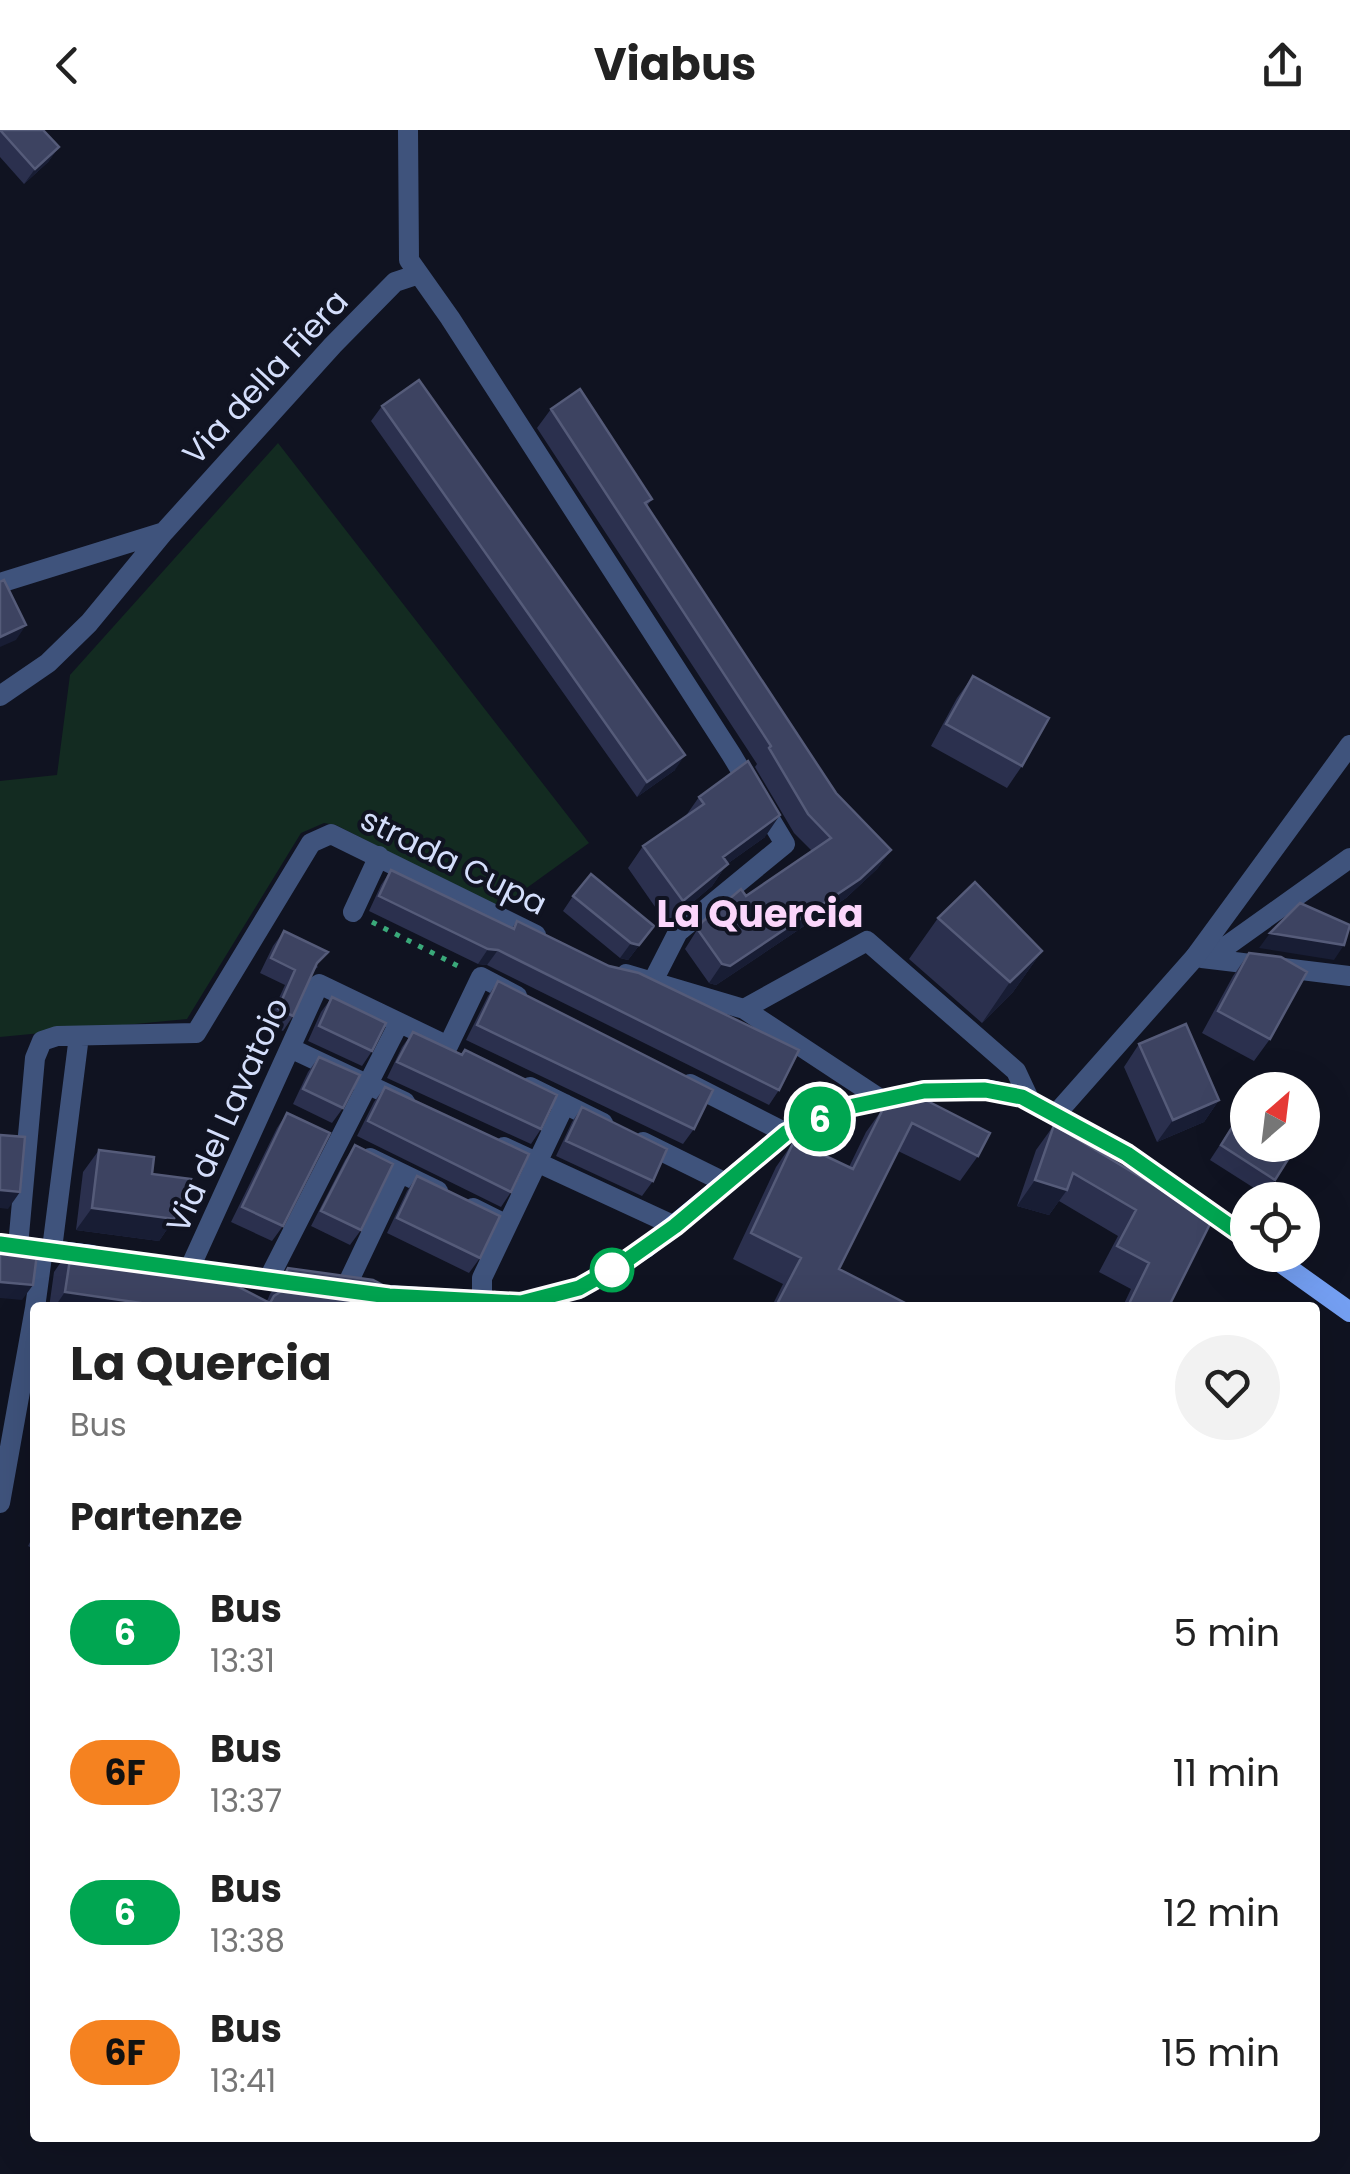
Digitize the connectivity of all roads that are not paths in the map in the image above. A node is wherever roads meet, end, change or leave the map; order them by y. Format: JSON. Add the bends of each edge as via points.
{"nodes":[{"id":1,"x":408,"y":130,"type":"edge"},
{"id":2,"x":419,"y":274,"type":"junction"},
{"id":3,"x":164,"y":532,"type":"junction"},
{"id":4,"x":0,"y":583,"type":"edge"},
{"id":5,"x":0,"y":696,"type":"edge"},
{"id":6,"x":1350,"y":745,"type":"edge"},
{"id":7,"x":379,"y":856,"type":"junction"},
{"id":8,"x":1350,"y":858,"type":"edge"},
{"id":9,"x":353,"y":912,"type":"road end"},
{"id":10,"x":552,"y":943,"type":"edge"},
{"id":11,"x":1194,"y":957,"type":"junction"},
{"id":12,"x":604,"y":969,"type":"edge"},
{"id":13,"x":1350,"y":976,"type":"edge"},
{"id":14,"x":654,"y":979,"type":"junction"},
{"id":15,"x":532,"y":1003,"type":"edge"},
{"id":16,"x":744,"y":1009,"type":"junction"},
{"id":17,"x":399,"y":1022,"type":"junction"},
{"id":18,"x":79,"y":1036,"type":"junction"},
{"id":19,"x":290,"y":1048,"type":"junction"},
{"id":20,"x":667,"y":1073,"type":"edge"},
{"id":21,"x":515,"y":1079,"type":"edge"},
{"id":22,"x":369,"y":1085,"type":"junction"},
{"id":23,"x":882,"y":1100,"type":"junction"},
{"id":24,"x":1030,"y":1102,"type":"junction"},
{"id":25,"x":565,"y":1104,"type":"junction"},
{"id":26,"x":420,"y":1108,"type":"edge"},
{"id":27,"x":1056,"y":1114,"type":"junction"},
{"id":28,"x":786,"y":1133,"type":"junction"},
{"id":29,"x":333,"y":1139,"type":"junction"},
{"id":30,"x":487,"y":1139,"type":"edge"},
{"id":31,"x":537,"y":1162,"type":"junction"},
{"id":32,"x":400,"y":1173,"type":"junction"},
{"id":33,"x":726,"y":1183,"type":"junction"},
{"id":34,"x":507,"y":1225,"type":"junction"},
{"id":35,"x":675,"y":1226,"type":"junction"},
{"id":36,"x":1230,"y":1226,"type":"edge"},
{"id":37,"x":9,"y":1245,"type":"edge"},
{"id":38,"x":48,"y":1249,"type":"junction"},
{"id":39,"x":111,"y":1258,"type":"edge"},
{"id":40,"x":179,"y":1269,"type":"junction"},
{"id":41,"x":1294,"y":1272,"type":"edge"},
{"id":42,"x":262,"y":1279,"type":"junction"},
{"id":43,"x":345,"y":1290,"type":"junction"},
{"id":44,"x":389,"y":1296,"type":"junction"},
{"id":45,"x":239,"y":1298,"type":"edge"},
{"id":46,"x":36,"y":1302,"type":"edge"},
{"id":47,"x":399,"y":1302,"type":"edge"},
{"id":48,"x":469,"y":1302,"type":"edge"},
{"id":49,"x":482,"y":1302,"type":"edge"},
{"id":50,"x":535,"y":1302,"type":"edge"},
{"id":51,"x":1350,"y":1312,"type":"edge"},
{"id":52,"x":30,"y":1336,"type":"edge"},
{"id":53,"x":0,"y":1503,"type":"edge"}],
"edges":[{"from":1,"to":2,"type":"street","via":[[409,260]]},
{"from":2,"to":3,"type":"street","name":"Via della Fiera","via":[[395,282],[345,332]]},
{"from":2,"to":14,"type":"street","via":[[785,844],[678,932]]},
{"from":3,"to":4,"type":"street"},
{"from":3,"to":5,"type":"street","name":"Via della Fiera","via":[[89,623]]},
{"from":6,"to":11,"type":"street"},
{"from":7,"to":9,"type":"street"},
{"from":7,"to":10,"type":"street","name":"strada Cupa"},
{"from":7,"to":18,"type":"street","name":"strada Cupa","via":[[331,834],[312,843],[196,1033]]},
{"from":8,"to":11,"type":"street","via":[[1228,945]]},
{"from":11,"to":13,"type":"street"},
{"from":11,"to":27,"type":"street"},
{"from":12,"to":14,"type":"street"},
{"from":14,"to":16,"type":"street"},
{"from":15,"to":17,"type":"street","via":[[480,977],[456,1050]]},
{"from":16,"to":23,"type":"street"},
{"from":16,"to":24,"type":"street","via":[[867,941],[1016,1071]]},
{"from":17,"to":19,"type":"street","name":"Via del Lavatoio","via":[[319,984]]},
{"from":17,"to":22,"type":"street"},
{"from":18,"to":37,"type":"street","via":[[48,1038],[38,1048]]},
{"from":18,"to":38,"type":"street"},
{"from":19,"to":22,"type":"street"},
{"from":19,"to":40,"type":"street","name":"Via del Lavatoio","via":[[272,1109]]},
{"from":20,"to":28,"type":"street"},
{"from":21,"to":25,"type":"street"},
{"from":22,"to":26,"type":"street"},
{"from":22,"to":29,"type":"street"},
{"from":23,"to":24,"type":"main road","via":[[985,1090]]},
{"from":23,"to":28,"type":"main road"},
{"from":24,"to":27,"type":"main road"},
{"from":25,"to":31,"type":"street"},
{"from":25,"to":33,"type":"street"},
{"from":27,"to":36,"type":"main road"},
{"from":28,"to":33,"type":"main road"},
{"from":29,"to":32,"type":"street"},
{"from":29,"to":42,"type":"street"},
{"from":30,"to":31,"type":"street"},
{"from":31,"to":34,"type":"street"},
{"from":31,"to":35,"type":"street"},
{"from":32,"to":34,"type":"street"},
{"from":32,"to":43,"type":"street"},
{"from":33,"to":35,"type":"main road"},
{"from":34,"to":49,"type":"street","via":[[482,1278]]},
{"from":35,"to":50,"type":"main road","via":[[579,1288]]},
{"from":37,"to":38,"type":"main road"},
{"from":38,"to":39,"type":"main road"},
{"from":38,"to":46,"type":"street"},
{"from":40,"to":42,"type":"main road"},
{"from":40,"to":45,"type":"street"},
{"from":41,"to":51,"type":"main road"},
{"from":42,"to":43,"type":"main road"},
{"from":43,"to":44,"type":"main road"},
{"from":44,"to":47,"type":"street"},
{"from":44,"to":48,"type":"main road"},
{"from":52,"to":53,"type":"street"}]}
